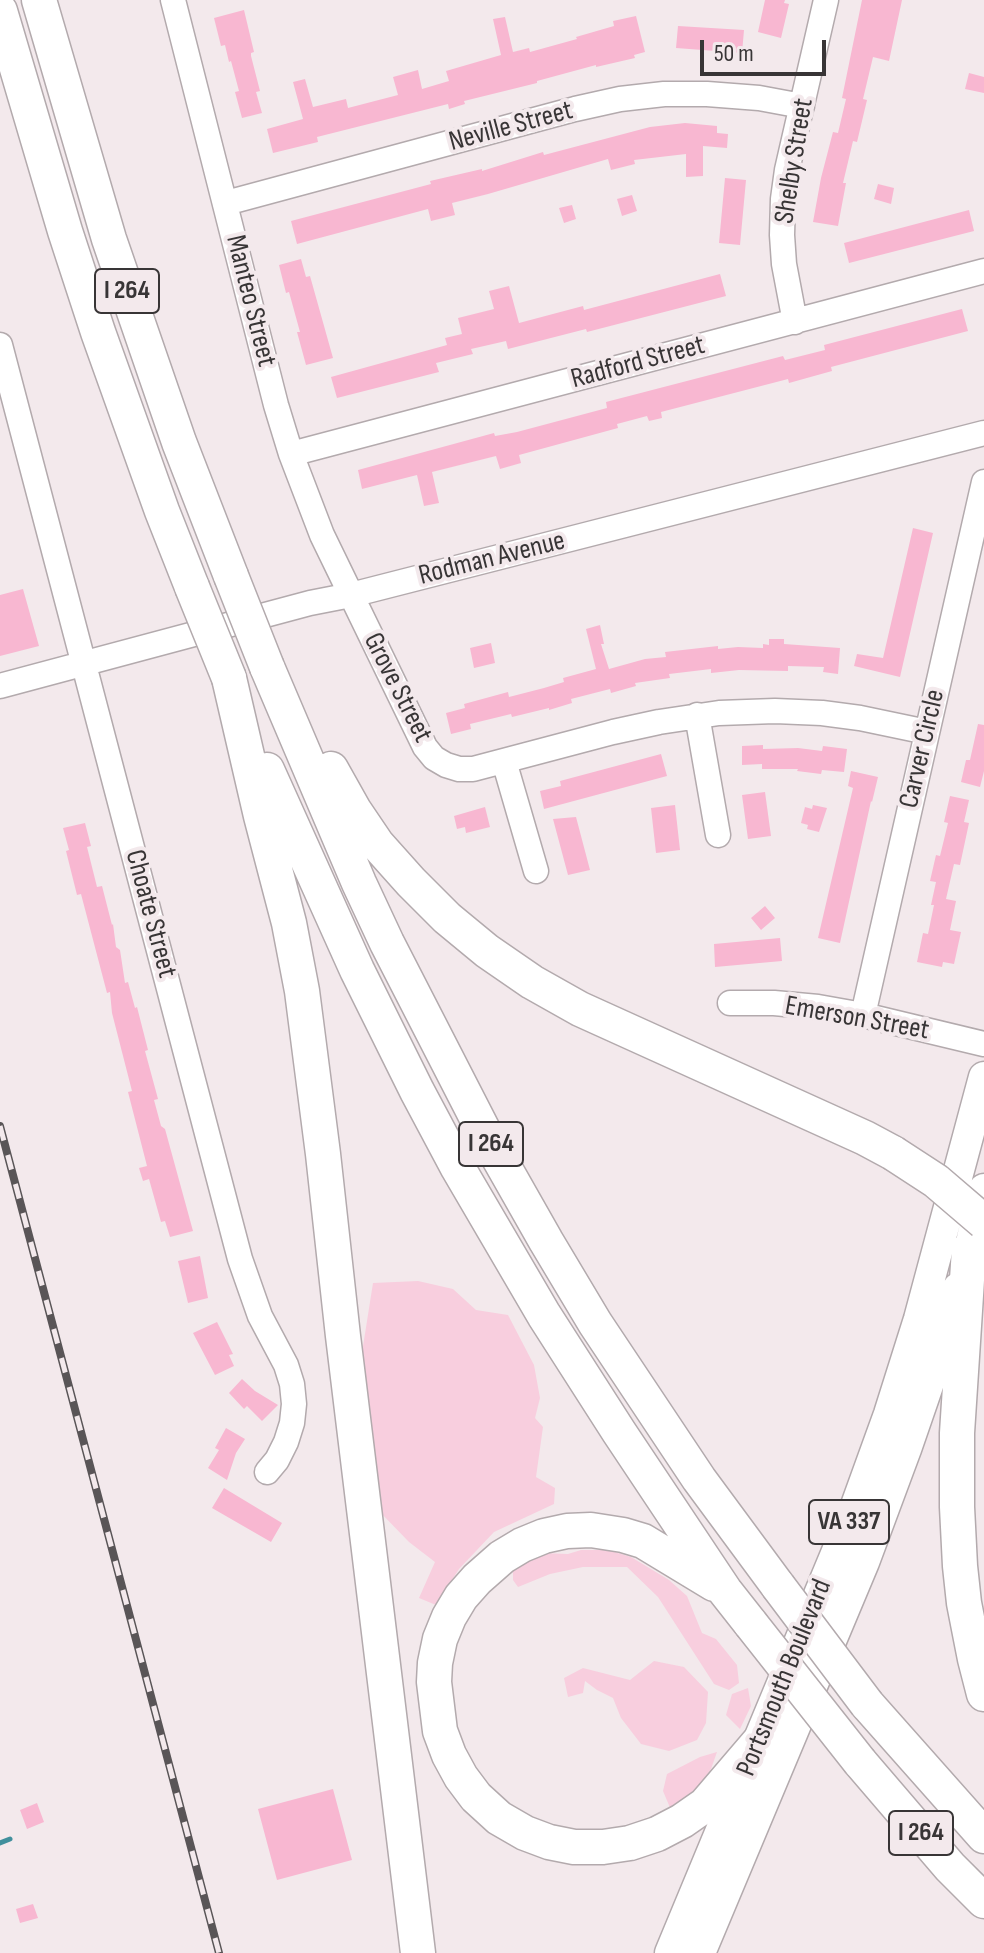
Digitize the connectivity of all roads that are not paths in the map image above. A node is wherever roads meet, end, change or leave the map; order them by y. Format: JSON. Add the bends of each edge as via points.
{"nodes":[{"id":1,"x":39,"y":0,"type":"edge"},
{"id":2,"x":173,"y":0,"type":"edge"},
{"id":3,"x":826,"y":0,"type":"edge"},
{"id":4,"x":0,"y":11,"type":"edge"},
{"id":5,"x":802,"y":106,"type":"junction"},
{"id":6,"x":226,"y":203,"type":"junction"},
{"id":7,"x":984,"y":271,"type":"edge"},
{"id":8,"x":795,"y":322,"type":"junction"},
{"id":9,"x":0,"y":345,"type":"edge"},
{"id":10,"x":984,"y":433,"type":"edge"},
{"id":11,"x":291,"y":454,"type":"junction"},
{"id":12,"x":984,"y":482,"type":"edge"},
{"id":13,"x":351,"y":595,"type":"junction"},
{"id":14,"x":85,"y":664,"type":"junction"},
{"id":15,"x":267,"y":667,"type":"junction"},
{"id":16,"x":229,"y":678,"type":"junction"},
{"id":17,"x":0,"y":686,"type":"edge"},
{"id":18,"x":697,"y":715,"type":"junction"},
{"id":19,"x":927,"y":732,"type":"junction"},
{"id":20,"x":504,"y":761,"type":"junction"},
{"id":21,"x":718,"y":835,"type":"dead end"},
{"id":22,"x":536,"y":871,"type":"dead end"},
{"id":23,"x":730,"y":1003,"type":"dead end"},
{"id":24,"x":863,"y":1015,"type":"junction"},
{"id":25,"x":984,"y":1044,"type":"edge"},
{"id":26,"x":984,"y":1077,"type":"edge"},
{"id":27,"x":984,"y":1189,"type":"edge"},
{"id":28,"x":976,"y":1235,"type":"edge"},
{"id":29,"x":267,"y":1472,"type":"dead end"},
{"id":30,"x":725,"y":1591,"type":"junction"},
{"id":31,"x":984,"y":1694,"type":"edge"},
{"id":32,"x":758,"y":1743,"type":"junction"},
{"id":33,"x":984,"y":1836,"type":"edge"},
{"id":34,"x":984,"y":1901,"type":"edge"},
{"id":35,"x":418,"y":1953,"type":"edge"},
{"id":36,"x":670,"y":1953,"type":"edge"},
{"id":37,"x":700,"y":1953,"type":"edge"}],
"edges":[{"from":1,"to":15,"type":"highway","number":"I 264","bridge":true,"via":[[109,239],[179,442]]},
{"from":2,"to":6,"type":"street","name":"Manteo Street"},
{"from":3,"to":5,"type":"street","name":"Shelby Street"},
{"from":4,"to":16,"type":"highway","number":"I 264","bridge":true,"via":[[98,332]]},
{"from":5,"to":6,"type":"street","name":"Neville Street","via":[[707,94],[620,99]]},
{"from":5,"to":8,"type":"street","name":"Shelby Street","via":[[783,211],[784,264]]},
{"from":6,"to":11,"type":"street","name":"Manteo Street"},
{"from":7,"to":8,"type":"street","name":"Radford Street"},
{"from":8,"to":11,"type":"street","name":"Radford Street"},
{"from":9,"to":14,"type":"street","name":"Choate Street"},
{"from":10,"to":13,"type":"street","name":"Rodman Avenue"},
{"from":11,"to":13,"type":"street","name":"Manteo Street"},
{"from":12,"to":19,"type":"street","name":"Carver Circle"},
{"from":13,"to":14,"type":"street","name":"Rodman Avenue"},
{"from":13,"to":20,"type":"street","name":"Grove Street","via":[[434,758],[459,769]]},
{"from":14,"to":17,"type":"street","name":"Rodman Avenue"},
{"from":14,"to":29,"type":"street","name":"Choate Street","via":[[240,1259],[292,1384],[292,1423]]},
{"from":15,"to":28,"type":"highway","bridge":true,"via":[[377,844],[447,918],[487,951],[580,1009],[893,1153],[936,1181]]},
{"from":15,"to":33,"type":"highway","number":"I 264","bridge":true,"via":[[387,943],[483,1130],[595,1323],[699,1479],[867,1704]]},
{"from":16,"to":30,"type":"highway","number":"I 264","via":[[357,970],[458,1168],[553,1328]]},
{"from":16,"to":35,"type":"highway","via":[[302,991]]},
{"from":18,"to":19,"type":"street","name":"Grove Street","via":[[822,713]]},
{"from":18,"to":20,"type":"street","name":"Grove Street"},
{"from":18,"to":21,"type":"street"},
{"from":19,"to":24,"type":"street","name":"Carver Circle"},
{"from":20,"to":22,"type":"street"},
{"from":23,"to":24,"type":"street","name":"Emerson Street"},
{"from":24,"to":25,"type":"street","name":"Emerson Street"},
{"from":26,"to":32,"type":"main road","name":"Portsmouth Boulevard","number":"VA 337","via":[[889,1414]]},
{"from":27,"to":28,"type":"main road","name":"Portsmouth Boulevard","number":"VA 337"},
{"from":28,"to":31,"type":"highway","via":[[957,1433],[957,1507],[964,1603]]},
{"from":28,"to":37,"type":"main road","name":"Portsmouth Boulevard","number":"VA 337","via":[[864,1562]]},
{"from":30,"to":32,"type":"highway","via":[[643,1541],[623,1535],[567,1531],[522,1545],[477,1579],[449,1617],[435,1663],[438,1721],[449,1755],[476,1797],[525,1833],[574,1847],[630,1843],[682,1821],[705,1805]]},
{"from":30,"to":34,"type":"highway","number":"I 264","bridge":true,"via":[[860,1762]]},
{"from":32,"to":36,"type":"main road","name":"Portsmouth Boulevard","number":"VA 337"}]}
